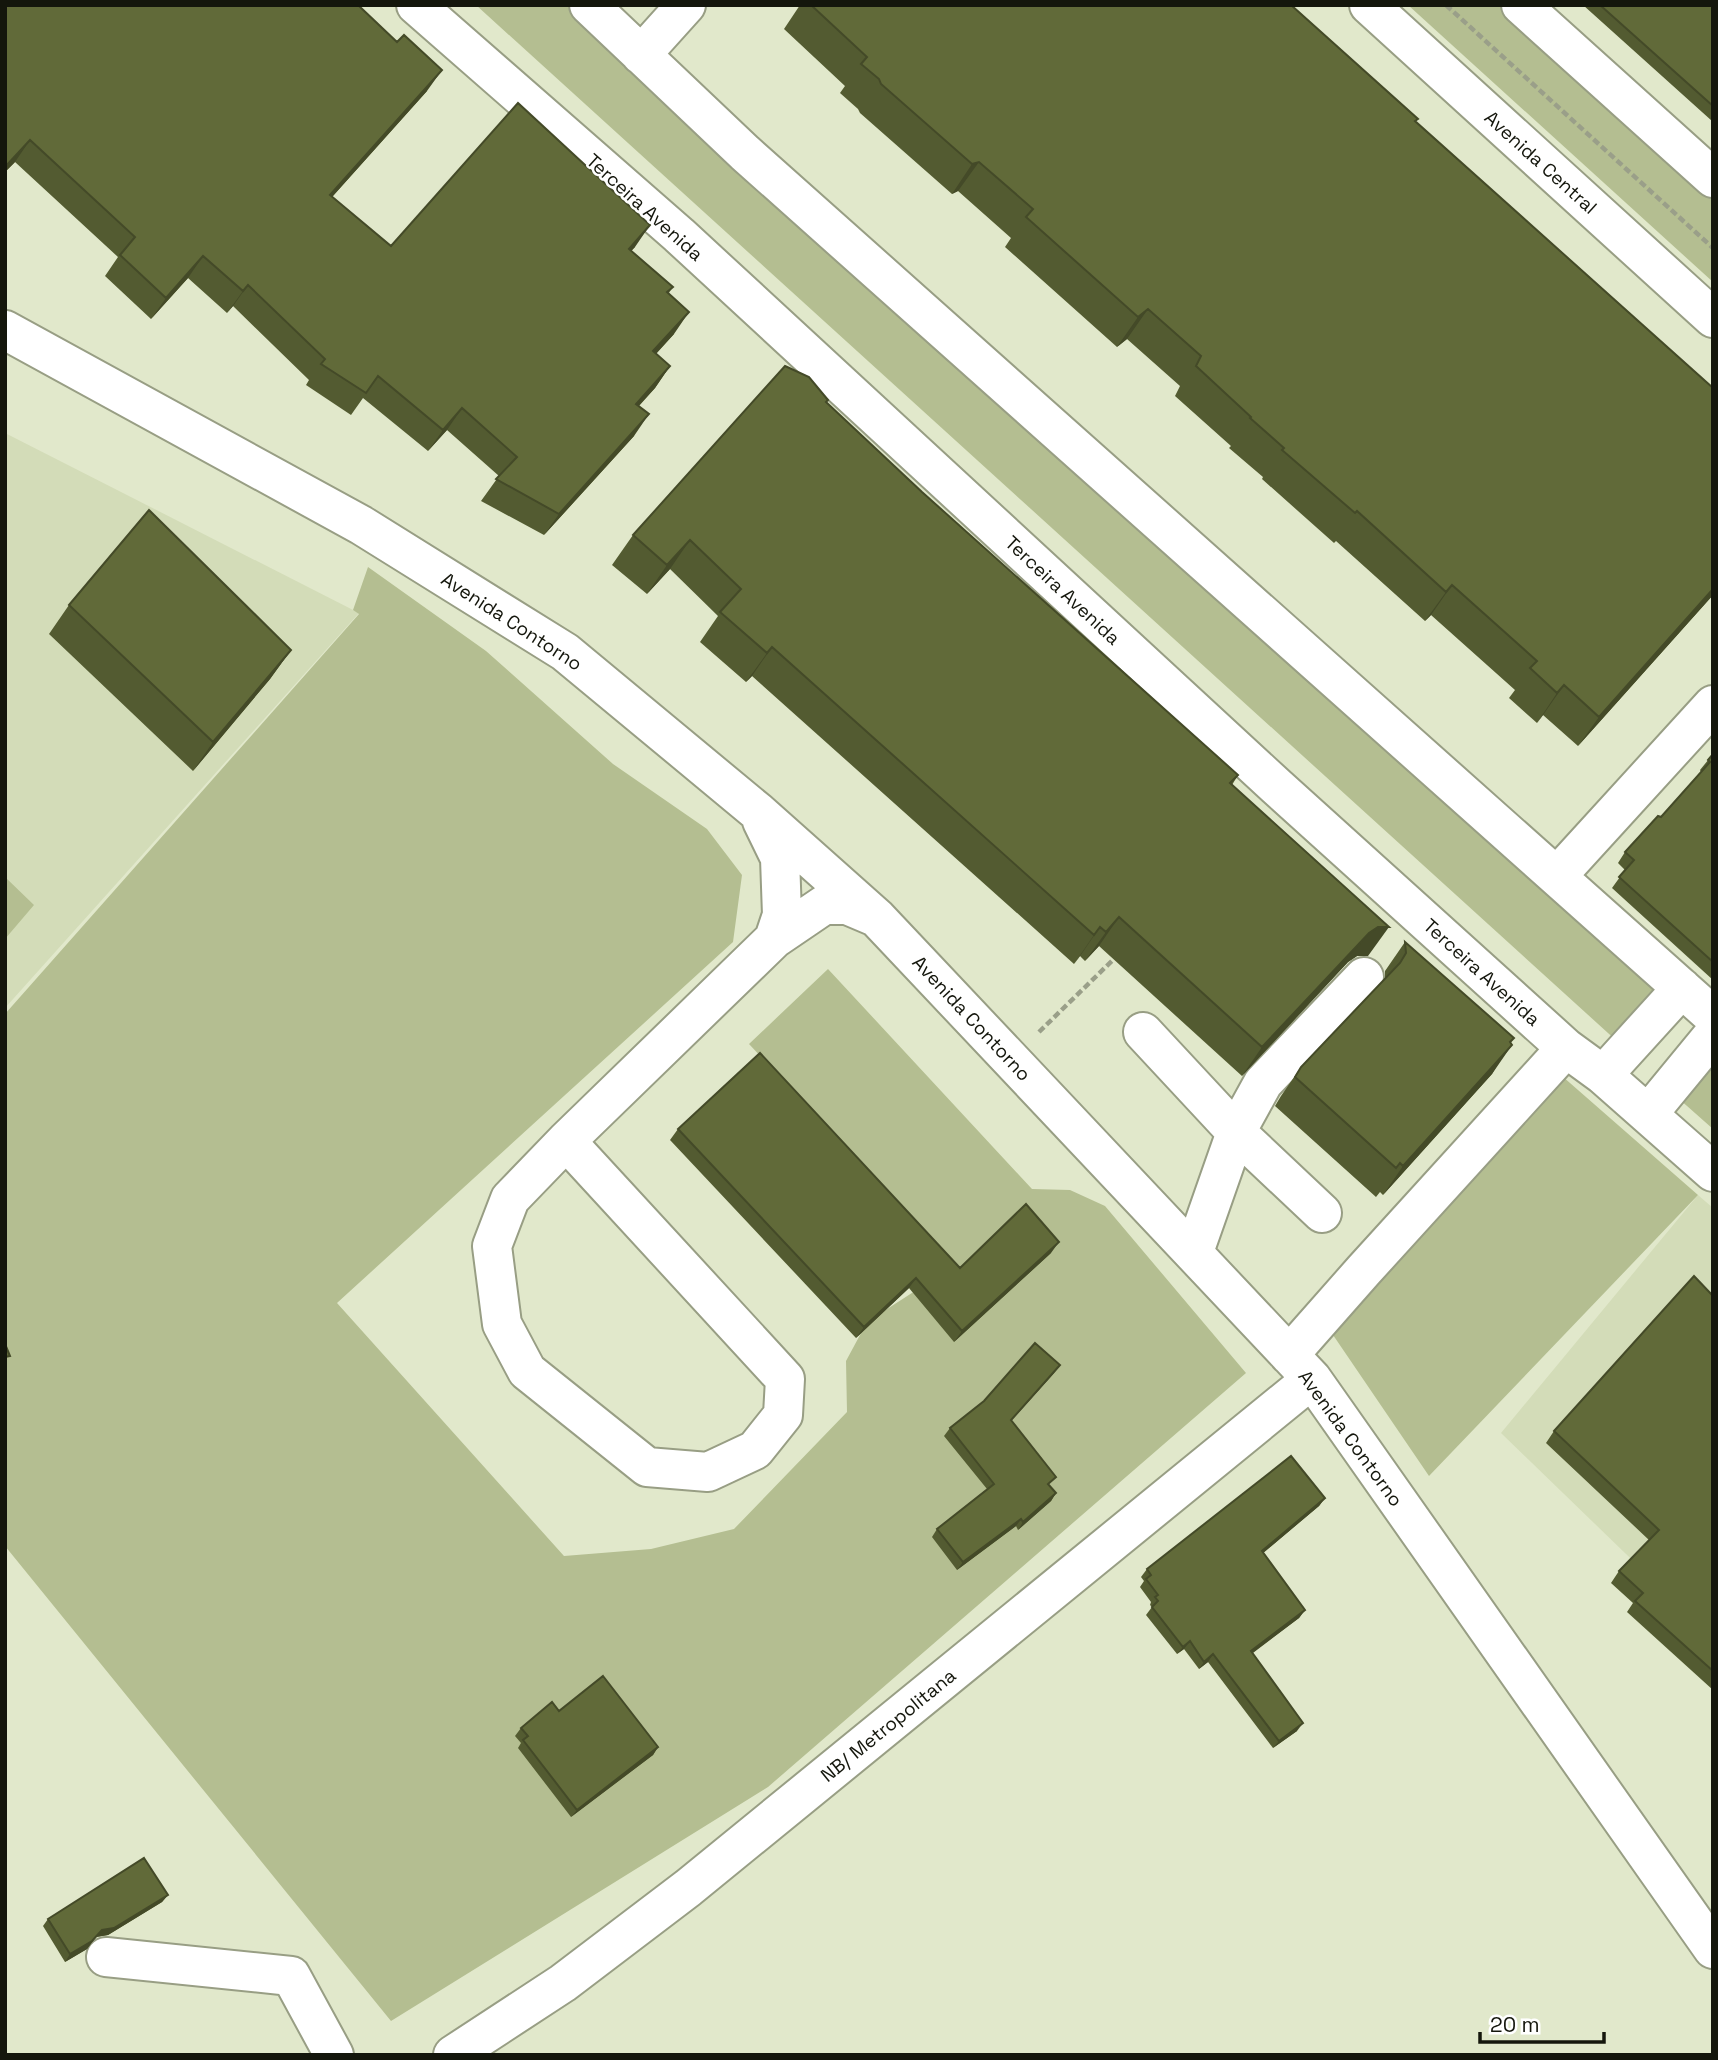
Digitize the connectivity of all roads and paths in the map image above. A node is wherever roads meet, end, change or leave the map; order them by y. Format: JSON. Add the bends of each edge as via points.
{"nodes":[{"id":1,"x":589,"y":5,"type":"edge"},
{"id":2,"x":686,"y":5,"type":"edge"},
{"id":3,"x":1368,"y":5,"type":"edge"},
{"id":4,"x":1446,"y":5,"type":"edge"},
{"id":5,"x":1521,"y":5,"type":"edge"},
{"id":6,"x":432,"y":12,"type":"edge"},
{"id":7,"x":641,"y":55,"type":"junction"},
{"id":8,"x":1713,"y":177,"type":"edge"},
{"id":9,"x":1713,"y":248,"type":"edge"},
{"id":10,"x":1713,"y":318,"type":"edge"},
{"id":11,"x":5,"y":330,"type":"edge"},
{"id":12,"x":1713,"y":705,"type":"edge"},
{"id":13,"x":758,"y":812,"type":"junction"},
{"id":14,"x":1557,"y":876,"type":"junction"},
{"id":15,"x":877,"y":918,"type":"junction"},
{"id":16,"x":774,"y":939,"type":"junction"},
{"id":17,"x":1123,"y":949,"type":"edge"},
{"id":18,"x":1364,"y":977,"type":"edge"},
{"id":19,"x":1682,"y":988,"type":"junction"},
{"id":20,"x":1713,"y":1016,"type":"edge"},
{"id":21,"x":1143,"y":1031,"type":"dead end"},
{"id":22,"x":1713,"y":1035,"type":"edge"},
{"id":23,"x":1566,"y":1048,"type":"junction"},
{"id":24,"x":1011,"y":1059,"type":"junction"},
{"id":25,"x":1603,"y":1075,"type":"junction"},
{"id":26,"x":1648,"y":1114,"type":"junction"},
{"id":27,"x":1236,"y":1132,"type":"junction"},
{"id":28,"x":566,"y":1141,"type":"junction"},
{"id":29,"x":1713,"y":1172,"type":"edge"},
{"id":30,"x":1322,"y":1213,"type":"dead end"},
{"id":31,"x":1194,"y":1252,"type":"junction"},
{"id":32,"x":1300,"y":1367,"type":"junction"},
{"id":33,"x":1713,"y":1949,"type":"edge"},
{"id":34,"x":106,"y":1957,"type":"dead end"},
{"id":35,"x":334,"y":2055,"type":"edge"},
{"id":36,"x":453,"y":2055,"type":"edge"}],
"edges":[{"from":1,"to":7,"type":"street"},
{"from":2,"to":7,"type":"street"},
{"from":3,"to":10,"type":"street","name":"Avenida Central"},
{"from":4,"to":9,"type":"path"},
{"from":5,"to":8,"type":"street"},
{"from":6,"to":23,"type":"street","name":"Terceira Avenida"},
{"from":7,"to":14,"type":"street"},
{"from":11,"to":13,"type":"street","name":"Avenida Contorno","via":[[361,525],[565,652]]},
{"from":12,"to":14,"type":"street"},
{"from":13,"to":15,"type":"street","name":"Avenida Contorno"},
{"from":13,"to":16,"type":"street","via":[[779,858],[782,915]]},
{"from":14,"to":19,"type":"street"},
{"from":15,"to":16,"type":"street","via":[[847,905],[824,905]]},
{"from":15,"to":24,"type":"street","name":"Avenida Contorno"},
{"from":16,"to":28,"type":"street"},
{"from":17,"to":24,"type":"path"},
{"from":18,"to":27,"type":"street","via":[[1264,1083]]},
{"from":19,"to":20,"type":"street"},
{"from":19,"to":25,"type":"street"},
{"from":21,"to":27,"type":"street"},
{"from":22,"to":26,"type":"street"},
{"from":23,"to":25,"type":"street","name":"Terceira Avenida"},
{"from":23,"to":32,"type":"street","name":"NB/ Metropolitana","via":[[1364,1270]]},
{"from":24,"to":31,"type":"street","name":"Avenida Contorno"},
{"from":25,"to":26,"type":"street","name":"Terceira Avenida"},
{"from":26,"to":29,"type":"street","name":"Terceira Avenida"},
{"from":27,"to":30,"type":"street"},
{"from":27,"to":31,"type":"street"},
{"from":28,"to":28,"type":"street","via":[[510,1199],[492,1246],[502,1324],[527,1371],[648,1467],[708,1472],[755,1450],[783,1415],[785,1379]]},
{"from":31,"to":32,"type":"street","name":"Avenida Contorno"},
{"from":32,"to":33,"type":"street","name":"Avenida Contorno"},
{"from":32,"to":36,"type":"street","name":"NB/ Metropolitana","via":[[688,1888],[563,1983]]},
{"from":34,"to":35,"type":"street","via":[[290,1976]]}]}
